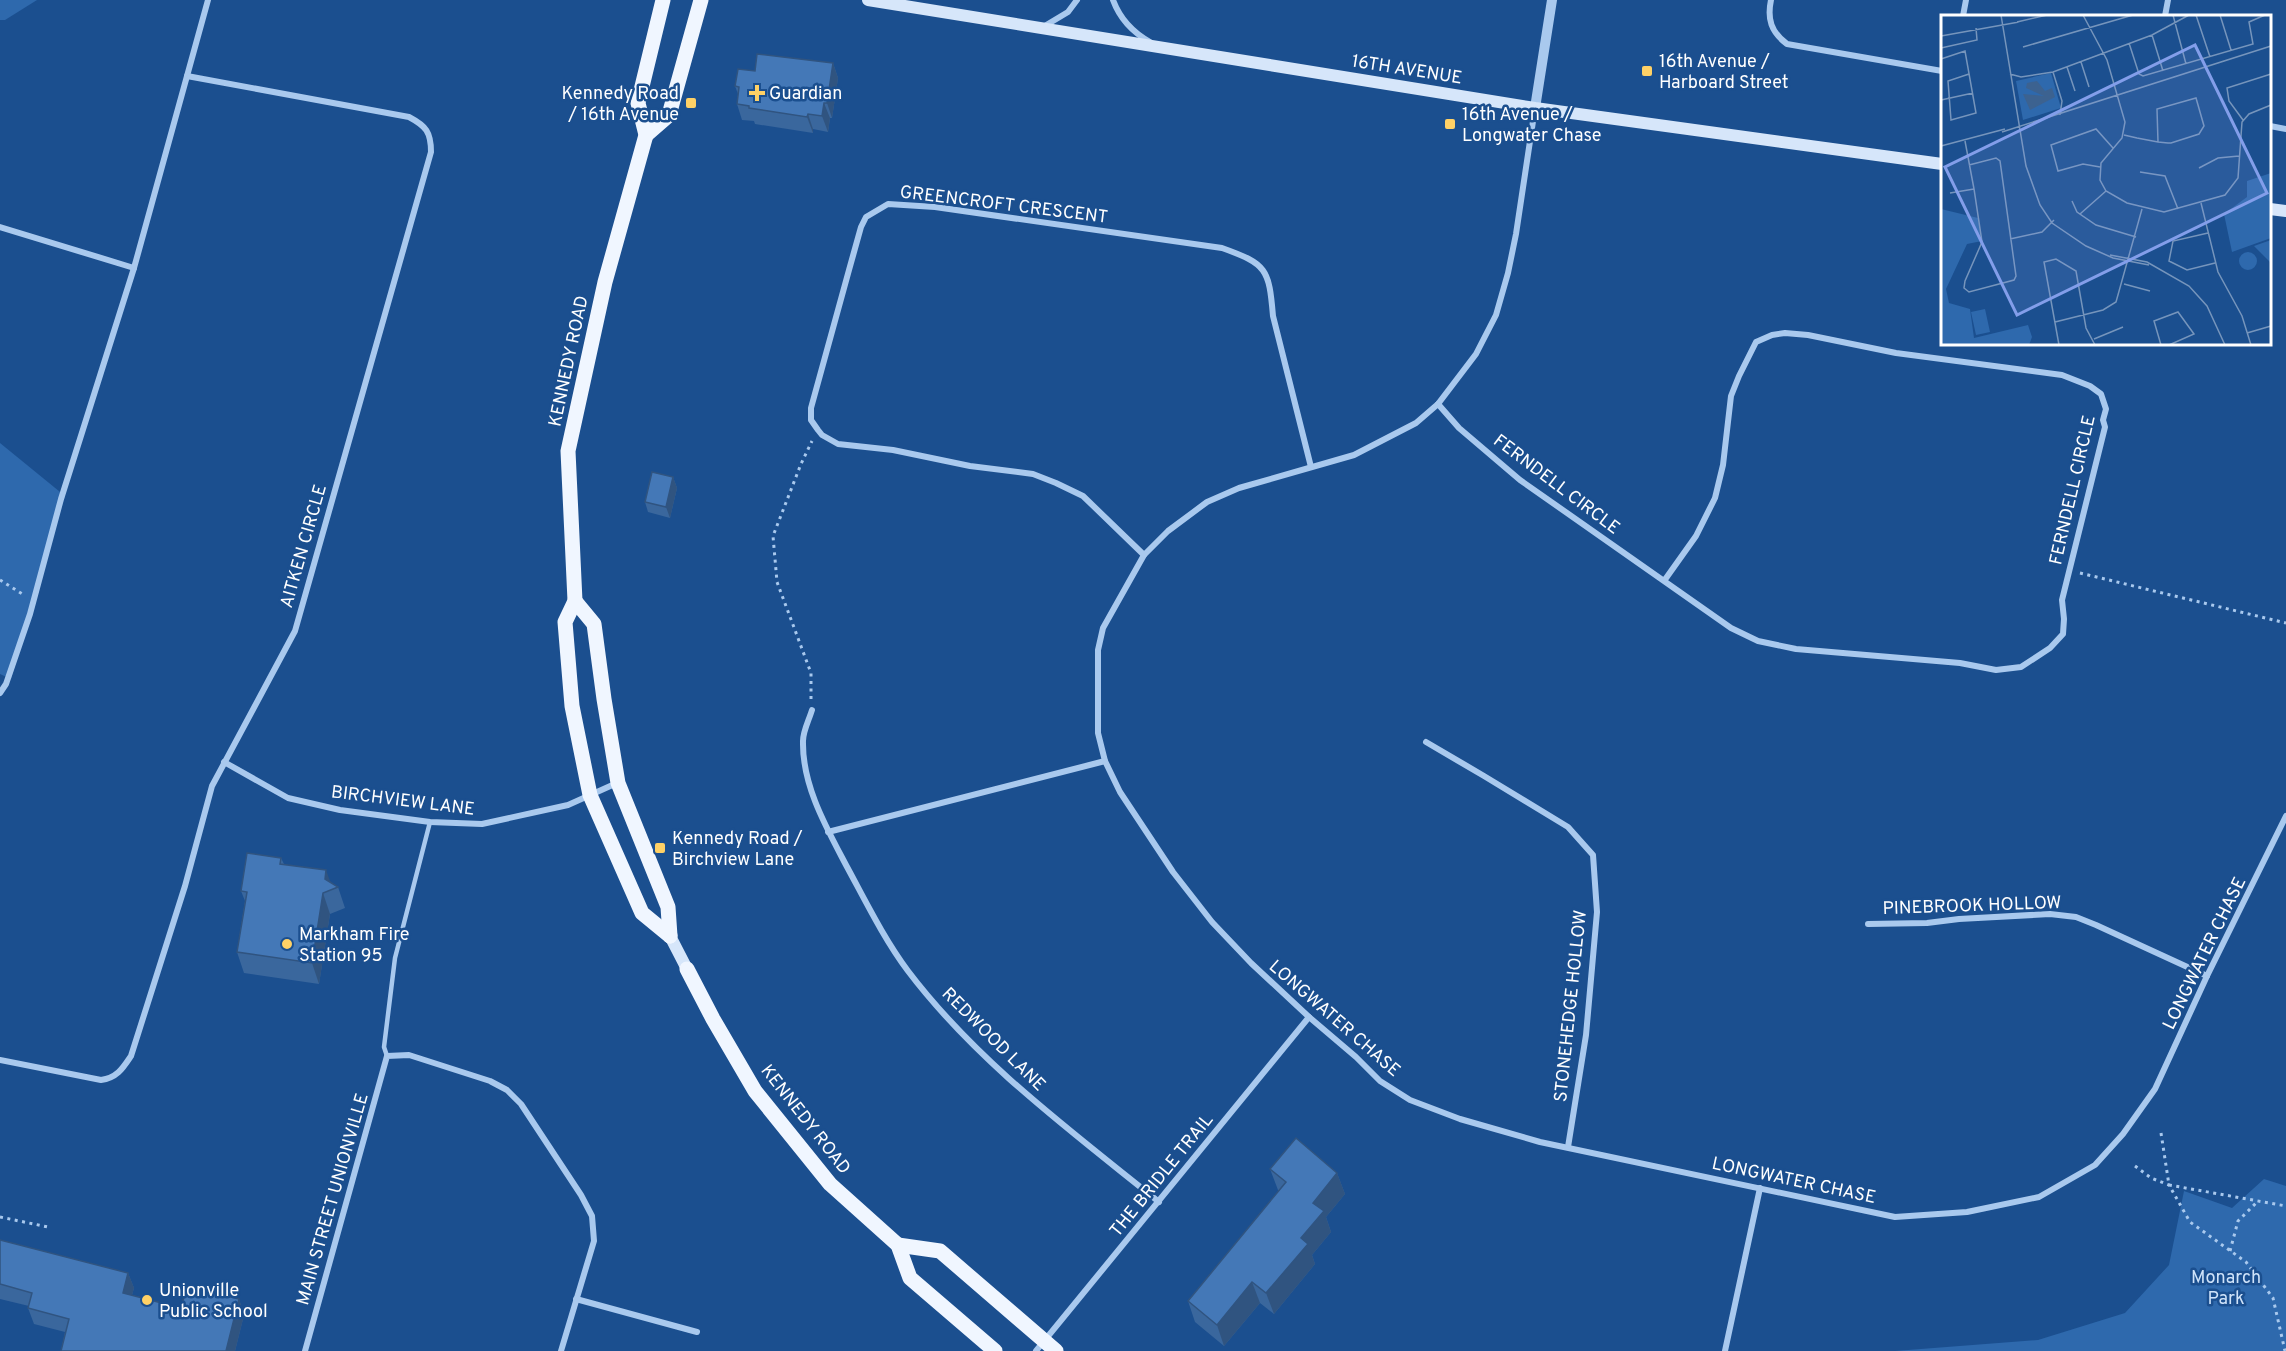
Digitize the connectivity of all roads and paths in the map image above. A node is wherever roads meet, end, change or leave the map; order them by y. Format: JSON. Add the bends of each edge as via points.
{"nodes":[{"id":1,"x":208,"y":0,"type":"edge"},
{"id":2,"x":663,"y":0,"type":"edge"},
{"id":3,"x":701,"y":0,"type":"edge"},
{"id":4,"x":868,"y":0,"type":"edge"},
{"id":5,"x":1077,"y":0,"type":"edge"},
{"id":6,"x":1113,"y":0,"type":"edge"},
{"id":7,"x":1552,"y":0,"type":"edge"},
{"id":8,"x":1771,"y":0,"type":"edge"},
{"id":9,"x":1966,"y":0,"type":"edge"},
{"id":10,"x":2168,"y":0,"type":"edge"},
{"id":11,"x":1963,"y":15,"type":"edge"},
{"id":12,"x":2165,"y":15,"type":"edge"},
{"id":13,"x":1041,"y":28,"type":"junction"},
{"id":14,"x":1158,"y":47,"type":"junction"},
{"id":15,"x":1941,"y":71,"type":"edge"},
{"id":16,"x":187,"y":76,"type":"junction"},
{"id":17,"x":1535,"y":108,"type":"junction"},
{"id":18,"x":2271,"y":126,"type":"edge"},
{"id":19,"x":2286,"y":129,"type":"edge"},
{"id":20,"x":646,"y":135,"type":"junction"},
{"id":21,"x":1941,"y":164,"type":"edge"},
{"id":22,"x":2271,"y":209,"type":"edge"},
{"id":23,"x":2286,"y":211,"type":"edge"},
{"id":24,"x":0,"y":227,"type":"edge"},
{"id":25,"x":134,"y":268,"type":"junction"},
{"id":26,"x":1438,"y":404,"type":"junction"},
{"id":27,"x":818,"y":430,"type":"junction"},
{"id":28,"x":1311,"y":467,"type":"junction"},
{"id":29,"x":1144,"y":555,"type":"junction"},
{"id":30,"x":2070,"y":570,"type":"junction"},
{"id":31,"x":0,"y":580,"type":"edge"},
{"id":32,"x":1664,"y":581,"type":"junction"},
{"id":33,"x":33,"y":600,"type":"junction"},
{"id":34,"x":575,"y":601,"type":"junction"},
{"id":35,"x":2286,"y":623,"type":"edge"},
{"id":36,"x":0,"y":693,"type":"edge"},
{"id":37,"x":812,"y":710,"type":"joint"},
{"id":38,"x":1426,"y":742,"type":"dead end"},
{"id":39,"x":1105,"y":761,"type":"junction"},
{"id":40,"x":224,"y":762,"type":"junction"},
{"id":41,"x":618,"y":783,"type":"junction"},
{"id":42,"x":590,"y":795,"type":"junction"},
{"id":43,"x":2286,"y":816,"type":"edge"},
{"id":44,"x":430,"y":822,"type":"junction"},
{"id":45,"x":828,"y":832,"type":"junction"},
{"id":46,"x":1868,"y":924,"type":"dead end"},
{"id":47,"x":670,"y":936,"type":"junction"},
{"id":48,"x":687,"y":969,"type":"joint"},
{"id":49,"x":2207,"y":976,"type":"junction"},
{"id":50,"x":1309,"y":1017,"type":"junction"},
{"id":51,"x":387,"y":1056,"type":"junction"},
{"id":52,"x":0,"y":1060,"type":"edge"},
{"id":53,"x":2162,"y":1133,"type":"dead end"},
{"id":54,"x":1568,"y":1147,"type":"junction"},
{"id":55,"x":2135,"y":1166,"type":"dead end"},
{"id":56,"x":2169,"y":1185,"type":"junction"},
{"id":57,"x":1760,"y":1188,"type":"junction"},
{"id":58,"x":1159,"y":1202,"type":"junction"},
{"id":59,"x":2257,"y":1202,"type":"junction"},
{"id":60,"x":2286,"y":1206,"type":"edge"},
{"id":61,"x":0,"y":1217,"type":"edge"},
{"id":62,"x":48,"y":1227,"type":"dead end"},
{"id":63,"x":898,"y":1245,"type":"junction"},
{"id":64,"x":2230,"y":1251,"type":"junction"},
{"id":65,"x":576,"y":1299,"type":"junction"},
{"id":66,"x":697,"y":1332,"type":"dead end"},
{"id":67,"x":1046,"y":1348,"type":"edge"},
{"id":68,"x":305,"y":1351,"type":"edge"},
{"id":69,"x":561,"y":1351,"type":"edge"},
{"id":70,"x":995,"y":1351,"type":"edge"},
{"id":71,"x":1725,"y":1351,"type":"edge"},
{"id":72,"x":2284,"y":1351,"type":"edge"}],
"edges":[{"from":1,"to":16,"type":"street"},
{"from":2,"to":20,"type":"main road","via":[[638,104]]},
{"from":3,"to":20,"type":"main road","via":[[669,115]]},
{"from":4,"to":13,"type":"main road","name":"16TH AVENUE"},
{"from":5,"to":13,"type":"street","via":[[1068,12]]},
{"from":6,"to":14,"type":"street","via":[[1119,16]]},
{"from":7,"to":17,"type":"street"},
{"from":8,"to":15,"type":"street","via":[[1772,27],[1787,44]]},
{"from":9,"to":11,"type":"street"},
{"from":10,"to":12,"type":"street"},
{"from":13,"to":14,"type":"main road","name":"16TH AVENUE"},
{"from":14,"to":17,"type":"main road","name":"16TH AVENUE"},
{"from":16,"to":25,"type":"street"},
{"from":16,"to":40,"type":"street","name":"AITKEN CIRCLE","via":[[409,117],[424,124],[431,140],[431,152],[295,631]]},
{"from":17,"to":21,"type":"main road","name":"16TH AVENUE"},
{"from":17,"to":26,"type":"street","name":"LONGWATER CHASE","via":[[1516,234],[1496,315],[1476,354]]},
{"from":18,"to":19,"type":"street"},
{"from":20,"to":34,"type":"main road","name":"KENNEDY ROAD","via":[[605,282],[568,451]]},
{"from":22,"to":23,"type":"main road"},
{"from":24,"to":25,"type":"street"},
{"from":25,"to":33,"type":"street"},
{"from":26,"to":28,"type":"street","name":"LONGWATER CHASE","via":[[1416,423],[1353,455]]},
{"from":26,"to":32,"type":"street","name":"FERNDELL CIRCLE","via":[[1459,428],[1520,480]]},
{"from":27,"to":28,"type":"street","name":"GREENCROFT CRESCENT","via":[[811,420],[811,408],[866,217],[888,204],[935,207],[1222,248],[1257,263],[1270,291],[1272,316]]},
{"from":27,"to":29,"type":"street","via":[[838,444],[893,450],[1049,480],[1083,496]]},
{"from":27,"to":37,"type":"path","via":[[773,536],[777,582],[811,673]]},
{"from":28,"to":29,"type":"street","name":"LONGWATER CHASE","via":[[1239,488],[1208,502],[1168,531]]},
{"from":29,"to":39,"type":"street","name":"LONGWATER CHASE","via":[[1103,628],[1098,650],[1098,733]]},
{"from":30,"to":32,"type":"street","name":"FERNDELL CIRCLE","via":[[2062,600],[2063,634],[2021,667],[1996,670],[1960,663],[1796,649],[1758,641],[1731,628]]},
{"from":30,"to":32,"type":"street","name":"FERNDELL CIRCLE","via":[[2105,427],[2106,409],[2101,394],[2062,375],[1896,353],[1785,333],[1756,342],[1738,376],[1731,396],[1715,498],[1696,536]]},
{"from":30,"to":35,"type":"path"},
{"from":31,"to":33,"type":"path"},
{"from":33,"to":36,"type":"street"},
{"from":34,"to":41,"type":"main road","name":"KENNEDY ROAD","via":[[594,624]]},
{"from":34,"to":42,"type":"main road","name":"KENNEDY ROAD","via":[[565,622],[572,706]]},
{"from":37,"to":45,"type":"street","name":"REDWOOD LANE","via":[[803,739],[807,772]]},
{"from":38,"to":54,"type":"street","name":"STONEHEDGE HOLLOW","via":[[1568,828],[1593,855],[1597,912],[1586,1035]]},
{"from":39,"to":45,"type":"street"},
{"from":39,"to":50,"type":"street","name":"LONGWATER CHASE","via":[[1143,829],[1212,922]]},
{"from":40,"to":44,"type":"street","name":"BIRCHVIEW LANE","via":[[288,798],[340,810]]},
{"from":40,"to":52,"type":"street","name":"AITKEN CIRCLE","via":[[212,786],[131,1056],[120,1072],[101,1080]]},
{"from":41,"to":42,"type":"street","name":"BIRCHVIEW LANE"},
{"from":41,"to":47,"type":"main road","name":"KENNEDY ROAD","via":[[668,907]]},
{"from":42,"to":44,"type":"street","name":"BIRCHVIEW LANE","via":[[568,805],[482,824]]},
{"from":42,"to":47,"type":"main road","name":"KENNEDY ROAD","via":[[642,913]]},
{"from":43,"to":49,"type":"street","name":"LONGWATER CHASE"},
{"from":44,"to":51,"type":"lane","via":[[395,958],[384,1047]]},
{"from":45,"to":58,"type":"street","name":"REDWOOD LANE","via":[[907,969],[950,1022],[1056,1119]]},
{"from":46,"to":49,"type":"street","name":"PINEBROOK HOLLOW","via":[[2050,914],[2096,925]]},
{"from":47,"to":48,"type":"main road","name":"KENNEDY ROAD"},
{"from":48,"to":63,"type":"main road","name":"KENNEDY ROAD","via":[[755,1091],[830,1184]]},
{"from":49,"to":57,"type":"street","name":"LONGWATER CHASE","via":[[2155,1089],[2123,1134],[2095,1165],[2039,1197],[1967,1212],[1894,1217]]},
{"from":50,"to":54,"type":"street","name":"LONGWATER CHASE","via":[[1380,1081],[1410,1100],[1489,1128]]},
{"from":50,"to":58,"type":"street","name":"THE BRIDLE TRAIL"},
{"from":51,"to":65,"type":"street","via":[[409,1055],[490,1081],[521,1104],[591,1216],[594,1241]]},
{"from":51,"to":68,"type":"street","name":"MAIN STREET UNIONVILLE"},
{"from":53,"to":56,"type":"path"},
{"from":54,"to":57,"type":"street","name":"LONGWATER CHASE"},
{"from":55,"to":56,"type":"path"},
{"from":56,"to":59,"type":"path"},
{"from":56,"to":64,"type":"path","via":[[2190,1222]]},
{"from":57,"to":71,"type":"street"},
{"from":58,"to":67,"type":"street","name":"THE BRIDLE TRAIL"},
{"from":59,"to":60,"type":"path"},
{"from":59,"to":64,"type":"path","via":[[2238,1221]]},
{"from":61,"to":62,"type":"path"},
{"from":63,"to":67,"type":"main road","via":[[940,1251]]},
{"from":63,"to":70,"type":"main road","name":"KENNEDY ROAD","via":[[910,1278]]},
{"from":64,"to":72,"type":"path","via":[[2246,1262],[2273,1298]]},
{"from":65,"to":66,"type":"street"},
{"from":65,"to":69,"type":"street"}]}
